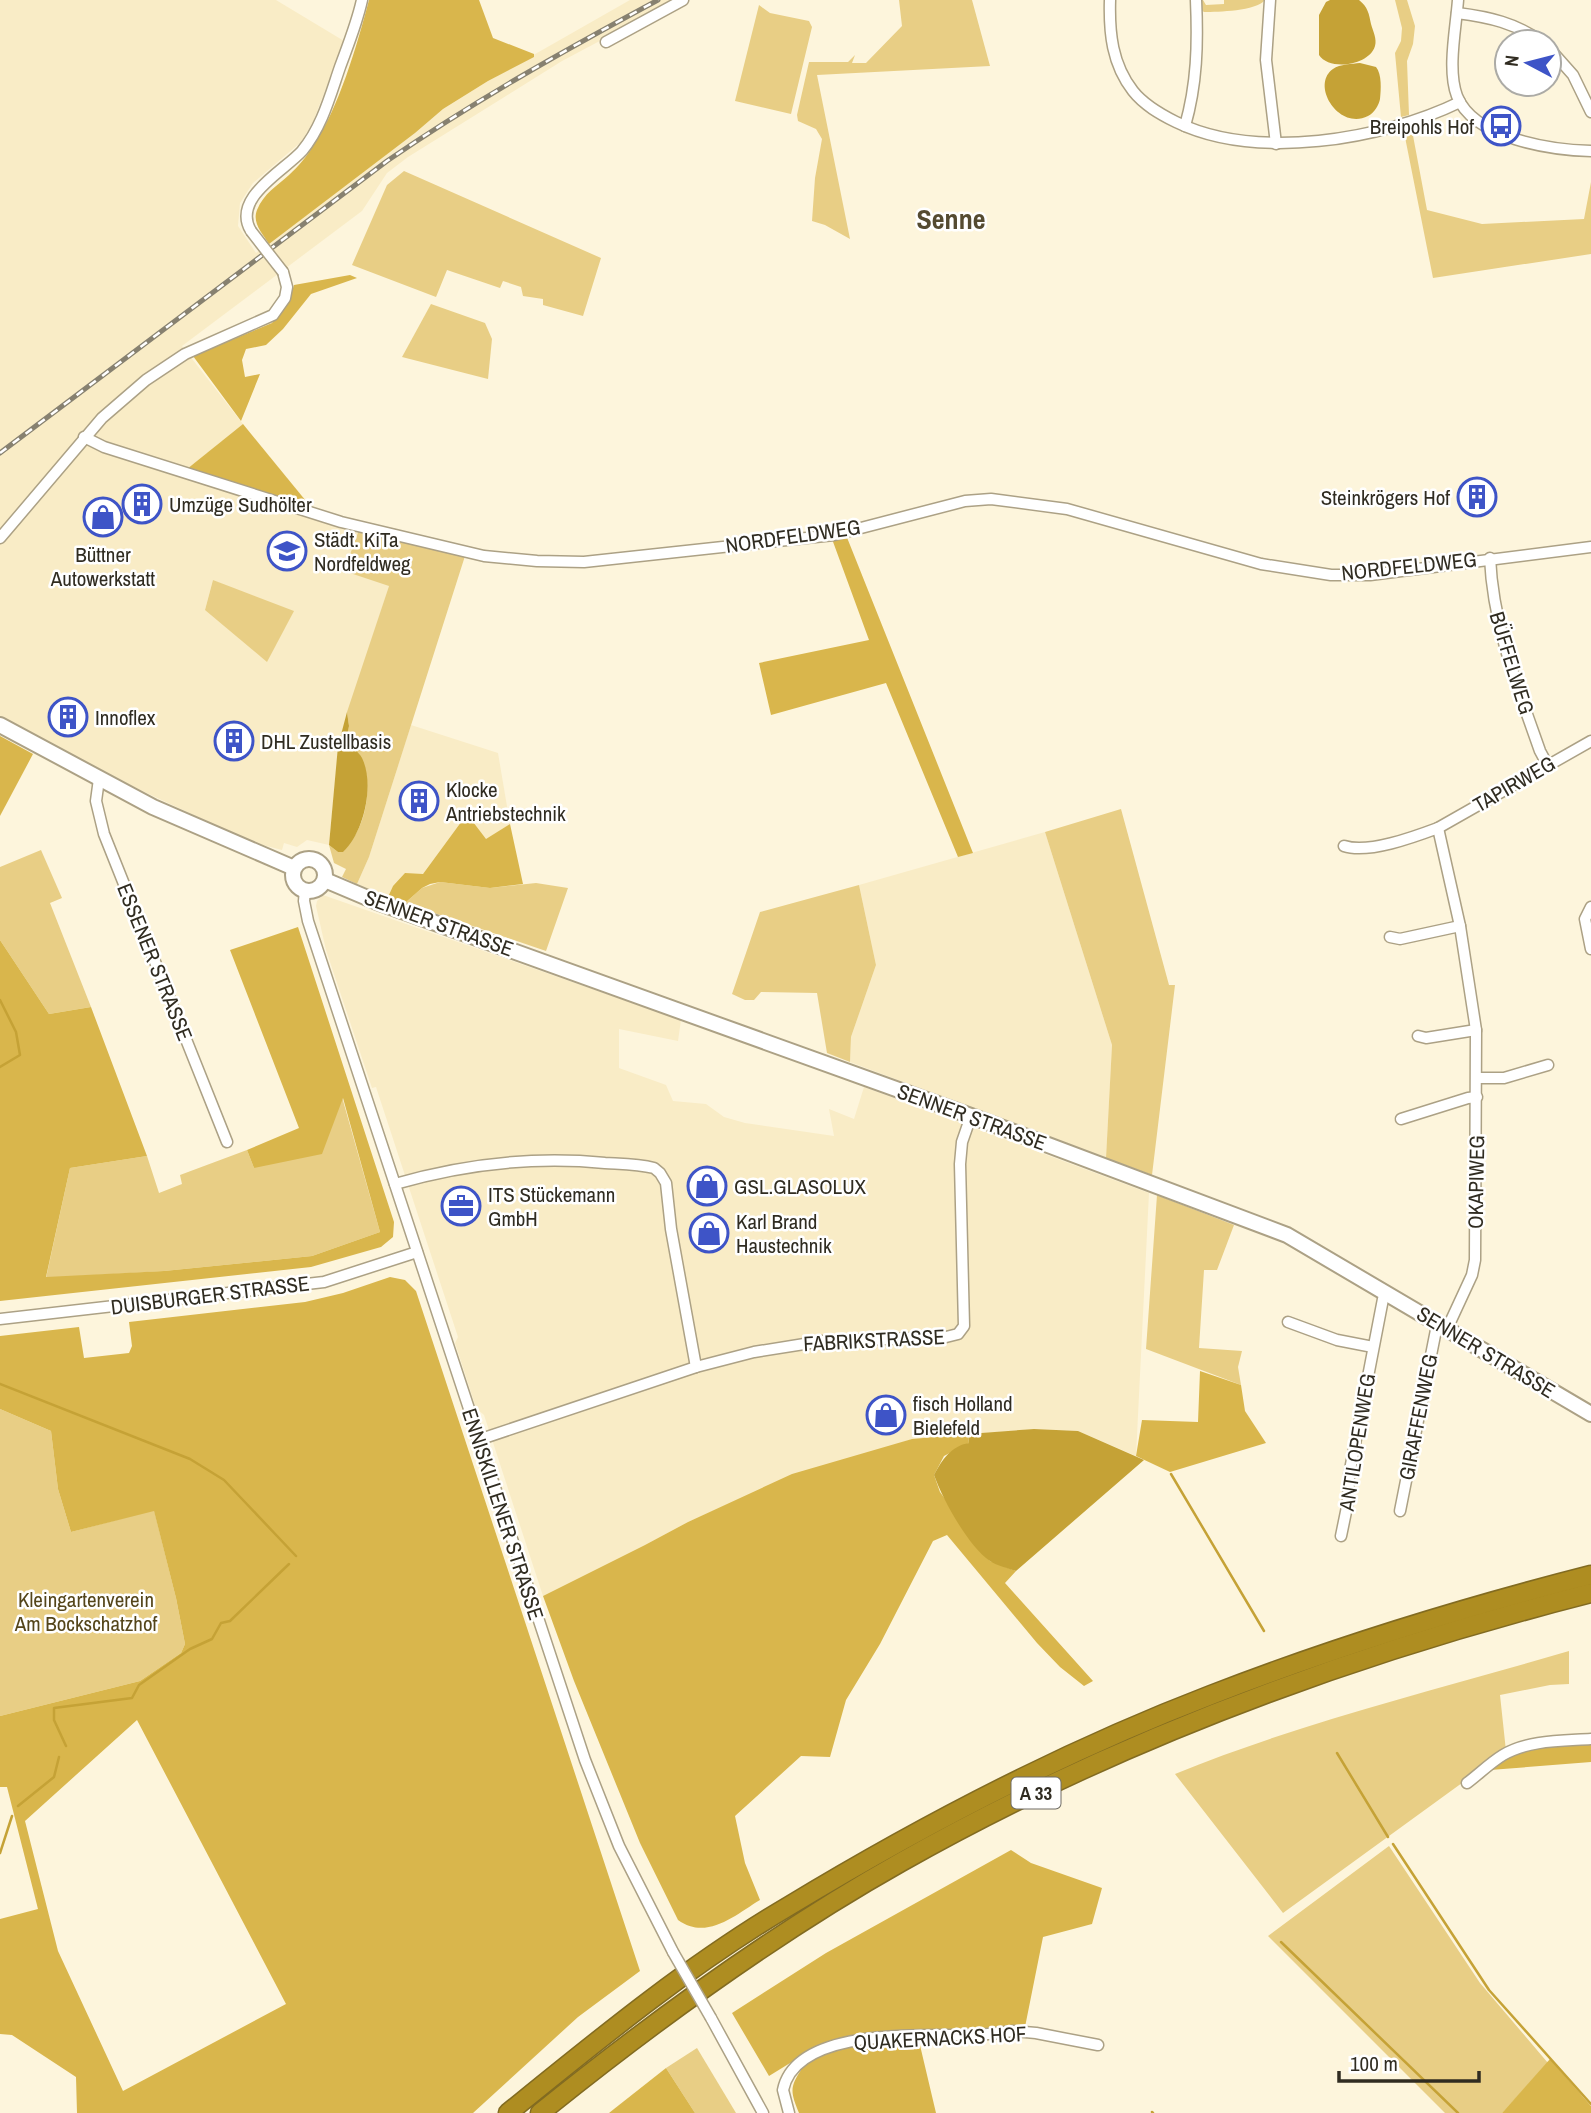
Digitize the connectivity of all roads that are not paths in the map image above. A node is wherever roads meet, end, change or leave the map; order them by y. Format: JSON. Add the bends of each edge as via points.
{"nodes":[{"id":1,"x":362,"y":0,"type":"edge"},
{"id":2,"x":683,"y":0,"type":"edge"},
{"id":3,"x":1110,"y":0,"type":"edge"},
{"id":4,"x":1196,"y":0,"type":"edge"},
{"id":5,"x":1270,"y":0,"type":"edge"},
{"id":6,"x":1458,"y":0,"type":"edge"},
{"id":7,"x":1457,"y":13,"type":"junction"},
{"id":8,"x":1521,"y":28,"type":"edge"},
{"id":9,"x":606,"y":42,"type":"dead end"},
{"id":10,"x":1563,"y":64,"type":"edge"},
{"id":11,"x":1460,"y":102,"type":"junction"},
{"id":12,"x":1591,"y":112,"type":"edge"},
{"id":13,"x":1185,"y":126,"type":"junction"},
{"id":14,"x":1276,"y":144,"type":"junction"},
{"id":15,"x":1591,"y":150,"type":"edge"},
{"id":16,"x":84,"y":437,"type":"junction"},
{"id":17,"x":0,"y":538,"type":"edge"},
{"id":18,"x":1591,"y":547,"type":"edge"},
{"id":19,"x":1490,"y":558,"type":"junction"},
{"id":20,"x":0,"y":725,"type":"edge"},
{"id":21,"x":1591,"y":741,"type":"edge"},
{"id":22,"x":1547,"y":764,"type":"junction"},
{"id":23,"x":99,"y":779,"type":"junction"},
{"id":24,"x":1438,"y":828,"type":"junction"},
{"id":25,"x":1344,"y":846,"type":"dead end"},
{"id":26,"x":294,"y":868,"type":"junction"},
{"id":27,"x":325,"y":880,"type":"junction"},
{"id":28,"x":305,"y":890,"type":"junction"},
{"id":29,"x":1591,"y":907,"type":"edge"},
{"id":30,"x":1460,"y":926,"type":"junction"},
{"id":31,"x":1390,"y":937,"type":"dead end"},
{"id":32,"x":1591,"y":949,"type":"edge"},
{"id":33,"x":1476,"y":1030,"type":"junction"},
{"id":34,"x":1418,"y":1036,"type":"dead end"},
{"id":35,"x":1548,"y":1065,"type":"dead end"},
{"id":36,"x":1477,"y":1078,"type":"junction"},
{"id":37,"x":1477,"y":1097,"type":"junction"},
{"id":38,"x":971,"y":1116,"type":"junction"},
{"id":39,"x":1401,"y":1119,"type":"dead end"},
{"id":40,"x":227,"y":1142,"type":"dead end"},
{"id":41,"x":395,"y":1184,"type":"junction"},
{"id":42,"x":417,"y":1252,"type":"junction"},
{"id":43,"x":1387,"y":1293,"type":"junction"},
{"id":44,"x":0,"y":1319,"type":"edge"},
{"id":45,"x":1288,"y":1322,"type":"dead end"},
{"id":46,"x":1443,"y":1326,"type":"junction"},
{"id":47,"x":1373,"y":1348,"type":"junction"},
{"id":48,"x":696,"y":1367,"type":"junction"},
{"id":49,"x":1591,"y":1414,"type":"edge"},
{"id":50,"x":478,"y":1440,"type":"junction"},
{"id":51,"x":1400,"y":1510,"type":"dead end"},
{"id":52,"x":1341,"y":1536,"type":"dead end"},
{"id":53,"x":1591,"y":1575,"type":"edge"},
{"id":54,"x":1591,"y":1593,"type":"edge"},
{"id":55,"x":1591,"y":1739,"type":"edge"},
{"id":56,"x":1467,"y":1783,"type":"dead end"},
{"id":57,"x":1098,"y":2046,"type":"dead end"},
{"id":58,"x":508,"y":2113,"type":"edge"},
{"id":59,"x":540,"y":2113,"type":"edge"},
{"id":60,"x":763,"y":2113,"type":"edge"},
{"id":61,"x":789,"y":2113,"type":"edge"}],
"edges":[{"from":1,"to":16,"type":"street","bridge":true,"via":[[322,118],[304,148],[253,196],[247,216],[251,231],[283,272],[285,298],[273,315],[177,358],[115,405]]},
{"from":2,"to":9,"type":"street"},
{"from":3,"to":13,"type":"street","via":[[1113,50],[1128,85],[1152,109]]},
{"from":4,"to":13,"type":"street","via":[[1196,71]]},
{"from":5,"to":14,"type":"street","via":[[1266,60]]},
{"from":6,"to":7,"type":"street"},
{"from":7,"to":8,"type":"street"},
{"from":7,"to":11,"type":"street","via":[[1454,79]]},
{"from":10,"to":12,"type":"street"},
{"from":11,"to":14,"type":"street","via":[[1425,118],[1363,133]]},
{"from":11,"to":15,"type":"street","via":[[1476,119],[1504,136],[1548,147]]},
{"from":13,"to":14,"type":"street","via":[[1222,138]]},
{"from":16,"to":17,"type":"street"},
{"from":16,"to":19,"type":"street","name":"NORDFELDWEG","via":[[328,519],[484,556],[537,561],[583,562],[834,535],[965,501],[991,499],[1081,513],[1261,564],[1309,572],[1370,575]]},
{"from":18,"to":19,"type":"street","name":"NORDFELDWEG"},
{"from":19,"to":22,"type":"street","name":"BÜFFELWEG","via":[[1505,650]]},
{"from":20,"to":23,"type":"street"},
{"from":21,"to":22,"type":"street","name":"TAPIRWEG"},
{"from":22,"to":24,"type":"street","name":"TAPIRWEG"},
{"from":23,"to":26,"type":"street","via":[[184,822]]},
{"from":23,"to":40,"type":"street","name":"ESSENER STRASSE","via":[[96,801],[104,834]]},
{"from":24,"to":25,"type":"street","via":[[1357,850]]},
{"from":24,"to":30,"type":"street","name":"OKAPIWEG"},
{"from":26,"to":27,"type":"street","via":[[300,861],[314,859],[324,867]]},
{"from":26,"to":28,"type":"street","via":[[295,883]]},
{"from":27,"to":28,"type":"street","via":[[317,889]]},
{"from":27,"to":38,"type":"street","name":"SENNER STRASSE"},
{"from":28,"to":41,"type":"street","name":"ENNISKILLENER STRASSE","via":[[306,914]]},
{"from":29,"to":32,"type":"street","via":[[1585,919]]},
{"from":30,"to":31,"type":"street","via":[[1400,939]]},
{"from":30,"to":33,"type":"street","name":"OKAPIWEG"},
{"from":33,"to":34,"type":"street"},
{"from":33,"to":36,"type":"street","name":"OKAPIWEG"},
{"from":35,"to":36,"type":"street","via":[[1504,1078]]},
{"from":36,"to":37,"type":"street","name":"OKAPIWEG"},
{"from":37,"to":39,"type":"street"},
{"from":37,"to":46,"type":"street","name":"OKAPIWEG","via":[[1474,1268]]},
{"from":38,"to":43,"type":"street","name":"SENNER STRASSE","via":[[1287,1236]]},
{"from":38,"to":48,"type":"street","name":"FABRIKSTRASSE","via":[[960,1164],[964,1326],[958,1334],[823,1341]]},
{"from":41,"to":42,"type":"street","name":"ENNISKILLENER STRASSE"},
{"from":41,"to":48,"type":"street","via":[[501,1162],[586,1161],[654,1168],[666,1183]]},
{"from":42,"to":44,"type":"street","name":"DUISBURGER STRASSE","via":[[314,1283]]},
{"from":42,"to":50,"type":"street","name":"ENNISKILLENER STRASSE"},
{"from":43,"to":46,"type":"street","name":"SENNER STRASSE"},
{"from":43,"to":47,"type":"street","name":"ANTILOPENWEG"},
{"from":45,"to":47,"type":"street","name":"ANTILOPENWEG"},
{"from":46,"to":49,"type":"street","name":"SENNER STRASSE"},
{"from":46,"to":51,"type":"street","name":"GIRAFFENWEG","via":[[1436,1330]]},
{"from":47,"to":52,"type":"street","name":"ANTILOPENWEG"},
{"from":48,"to":50,"type":"street","name":"FABRIKSTRASSE"},
{"from":50,"to":60,"type":"street","name":"ENNISKILLENER STRASSE","bridge":true,"via":[[601,1803],[636,1882]]},
{"from":53,"to":58,"type":"highway","number":"A 33","via":[[1403,1627],[1287,1666],[1122,1731],[970,1805],[788,1906],[603,2036]]},
{"from":54,"to":59,"type":"highway","number":"A 33","via":[[1410,1645],[1214,1712],[977,1821],[899,1863],[729,1970]]},
{"from":55,"to":56,"type":"street","via":[[1513,1750]]},
{"from":57,"to":61,"type":"street","name":"QUAKERNACKS HOF","via":[[1013,2031],[852,2040],[814,2053],[793,2070],[783,2090]]}]}
